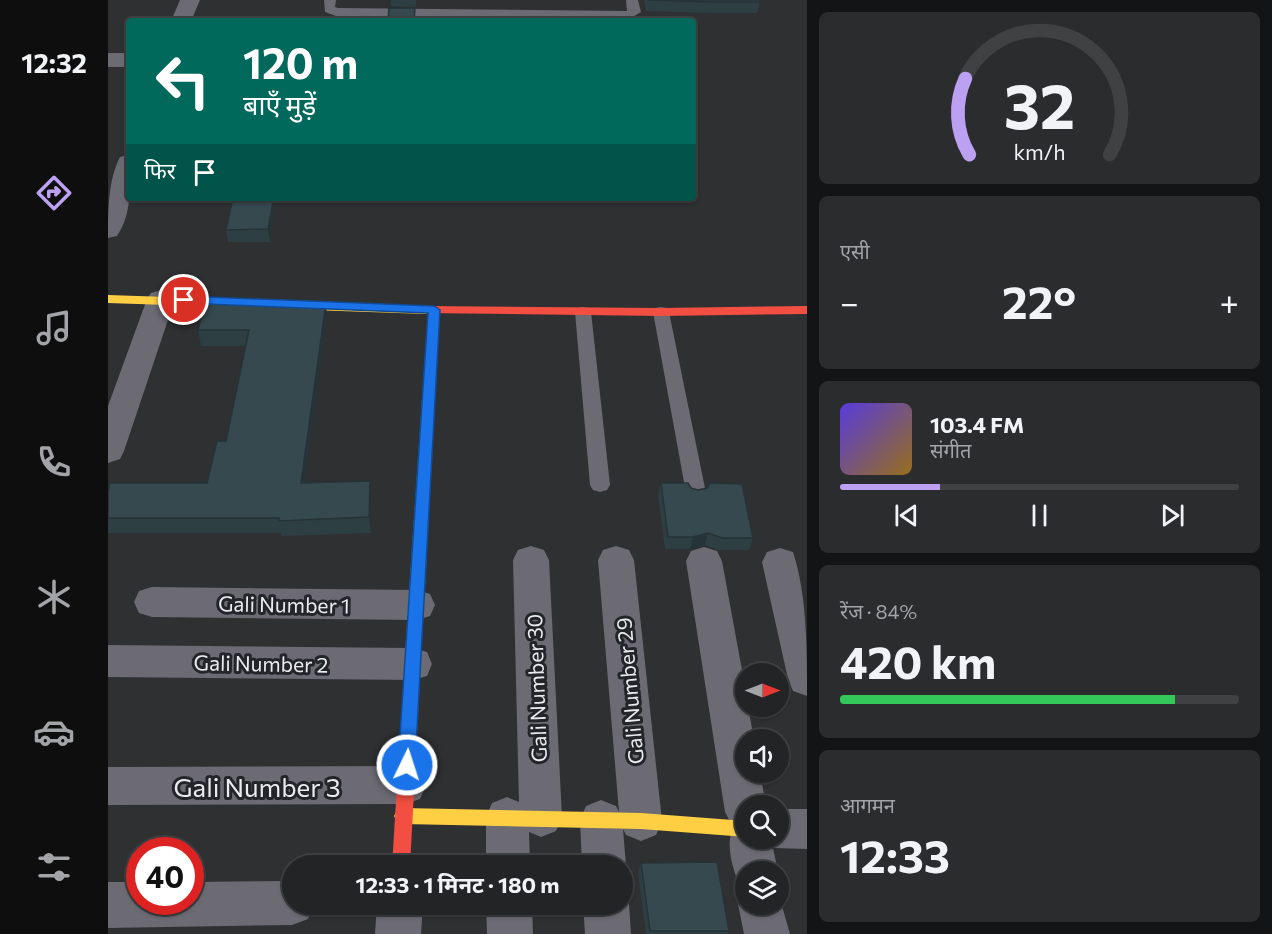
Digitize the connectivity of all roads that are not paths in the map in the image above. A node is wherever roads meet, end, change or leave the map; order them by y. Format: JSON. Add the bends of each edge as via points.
{"nodes":[{"id":1,"x":190,"y":0,"type":"edge"},
{"id":2,"x":330,"y":0,"type":"edge"},
{"id":3,"x":499,"y":0,"type":"edge"},
{"id":4,"x":632,"y":0,"type":"edge"},
{"id":5,"x":500,"y":14,"type":"junction"},
{"id":6,"x":182,"y":18,"type":"edge"},
{"id":7,"x":108,"y":60,"type":"edge"},
{"id":8,"x":126,"y":60,"type":"edge"},
{"id":9,"x":126,"y":172,"type":"edge"},
{"id":10,"x":108,"y":230,"type":"edge"},
{"id":11,"x":108,"y":299,"type":"edge"},
{"id":12,"x":161,"y":299,"type":"junction"},
{"id":13,"x":434,"y":310,"type":"junction"},
{"id":14,"x":807,"y":310,"type":"edge"},
{"id":15,"x":583,"y":312,"type":"junction"},
{"id":16,"x":661,"y":312,"type":"junction"},
{"id":17,"x":108,"y":451,"type":"edge"},
{"id":18,"x":600,"y":485,"type":"dead end"},
{"id":19,"x":696,"y":493,"type":"edge"},
{"id":20,"x":531,"y":560,"type":"dead end"},
{"id":21,"x":616,"y":561,"type":"dead end"},
{"id":22,"x":704,"y":561,"type":"dead end"},
{"id":23,"x":780,"y":562,"type":"dead end"},
{"id":24,"x":152,"y":602,"type":"dead end"},
{"id":25,"x":417,"y":605,"type":"junction"},
{"id":26,"x":108,"y":661,"type":"edge"},
{"id":27,"x":413,"y":664,"type":"junction"},
{"id":28,"x":807,"y":679,"type":"edge"},
{"id":29,"x":108,"y":786,"type":"edge"},
{"id":30,"x":743,"y":795,"type":"edge"},
{"id":31,"x":404,"y":801,"type":"junction"},
{"id":32,"x":524,"y":817,"type":"junction"},
{"id":33,"x":621,"y":820,"type":"junction"},
{"id":34,"x":735,"y":828,"type":"edge"},
{"id":35,"x":789,"y":829,"type":"edge"},
{"id":36,"x":807,"y":829,"type":"edge"},
{"id":37,"x":402,"y":855,"type":"edge"},
{"id":38,"x":512,"y":855,"type":"edge"},
{"id":39,"x":608,"y":855,"type":"edge"},
{"id":40,"x":282,"y":903,"type":"edge"},
{"id":41,"x":108,"y":905,"type":"edge"},
{"id":42,"x":399,"y":915,"type":"edge"},
{"id":43,"x":509,"y":915,"type":"edge"},
{"id":44,"x":607,"y":915,"type":"edge"},
{"id":45,"x":763,"y":915,"type":"edge"},
{"id":46,"x":398,"y":934,"type":"edge"},
{"id":47,"x":510,"y":934,"type":"edge"},
{"id":48,"x":608,"y":934,"type":"edge"},
{"id":49,"x":766,"y":934,"type":"edge"}],
"edges":[{"from":1,"to":6,"type":"street"},
{"from":2,"to":5,"type":"lane","via":[[329,9],[336,12]]},
{"from":3,"to":5,"type":"lane"},
{"from":4,"to":5,"type":"lane","via":[[635,12],[628,15]]},
{"from":7,"to":8,"type":"street"},
{"from":9,"to":10,"type":"street"},
{"from":11,"to":12,"type":"street"},
{"from":12,"to":13,"type":"street"},
{"from":12,"to":17,"type":"street"},
{"from":13,"to":15,"type":"street"},
{"from":13,"to":25,"type":"street"},
{"from":14,"to":16,"type":"street"},
{"from":15,"to":16,"type":"street"},
{"from":15,"to":18,"type":"lane"},
{"from":16,"to":19,"type":"lane"},
{"from":20,"to":32,"type":"street","name":"Gali Number 30"},
{"from":21,"to":33,"type":"street","name":"Gali Number 29"},
{"from":22,"to":30,"type":"street"},
{"from":23,"to":28,"type":"street"},
{"from":24,"to":25,"type":"street","name":"Gali Number 1"},
{"from":25,"to":27,"type":"street"},
{"from":26,"to":27,"type":"street","name":"Gali Number 2"},
{"from":27,"to":31,"type":"street"},
{"from":29,"to":31,"type":"street","name":"Gali Number 3"},
{"from":31,"to":32,"type":"street"},
{"from":31,"to":37,"type":"street"},
{"from":32,"to":33,"type":"street"},
{"from":32,"to":38,"type":"street"},
{"from":33,"to":34,"type":"street"},
{"from":33,"to":39,"type":"street"},
{"from":35,"to":36,"type":"street"},
{"from":40,"to":41,"type":"street"},
{"from":42,"to":46,"type":"street"},
{"from":43,"to":47,"type":"street"},
{"from":44,"to":48,"type":"street"},
{"from":45,"to":49,"type":"street"}]}
